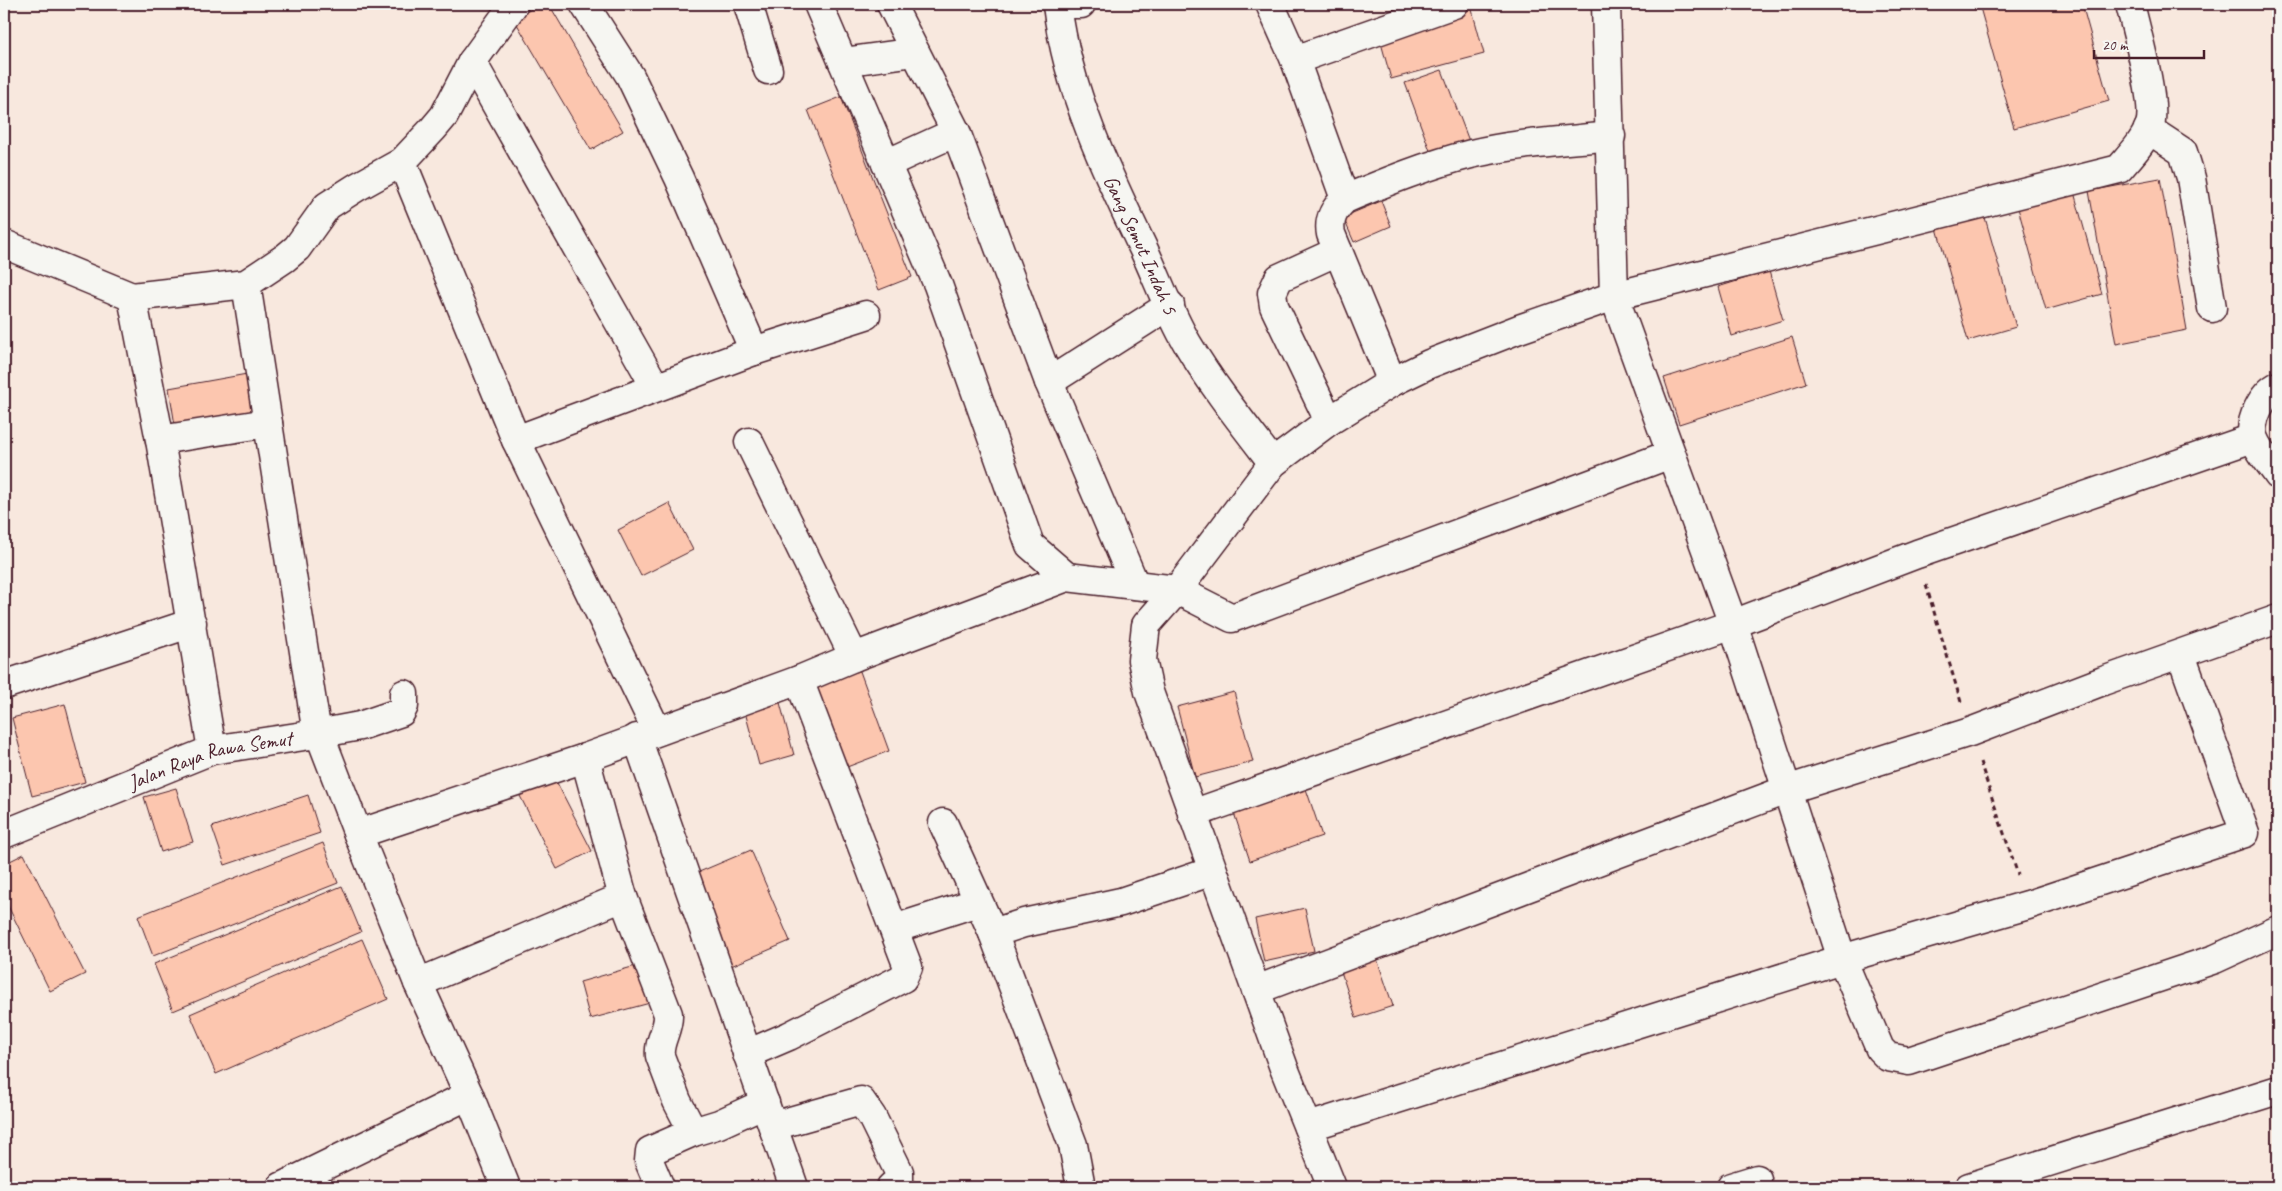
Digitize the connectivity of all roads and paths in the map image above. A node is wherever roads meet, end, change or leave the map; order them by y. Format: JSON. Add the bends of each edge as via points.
{"nodes":[{"id":1,"x":514,"y":4,"type":"edge"},
{"id":2,"x":584,"y":4,"type":"edge"},
{"id":3,"x":748,"y":4,"type":"edge"},
{"id":4,"x":818,"y":4,"type":"edge"},
{"id":5,"x":891,"y":4,"type":"edge"},
{"id":6,"x":1065,"y":4,"type":"edge"},
{"id":7,"x":1270,"y":4,"type":"edge"},
{"id":8,"x":1454,"y":4,"type":"edge"},
{"id":9,"x":1606,"y":4,"type":"edge"},
{"id":10,"x":2130,"y":4,"type":"edge"},
{"id":11,"x":915,"y":52,"type":"junction"},
{"id":12,"x":1295,"y":60,"type":"junction"},
{"id":13,"x":472,"y":62,"type":"junction"},
{"id":14,"x":843,"y":62,"type":"junction"},
{"id":15,"x":768,"y":70,"type":"dead end"},
{"id":16,"x":2148,"y":128,"type":"junction"},
{"id":17,"x":956,"y":132,"type":"junction"},
{"id":18,"x":1610,"y":136,"type":"junction"},
{"id":19,"x":402,"y":162,"type":"junction"},
{"id":20,"x":886,"y":164,"type":"junction"},
{"id":21,"x":1345,"y":199,"type":"junction"},
{"id":22,"x":4,"y":244,"type":"edge"},
{"id":23,"x":1338,"y":251,"type":"junction"},
{"id":24,"x":246,"y":284,"type":"junction"},
{"id":25,"x":1614,"y":296,"type":"junction"},
{"id":26,"x":132,"y":297,"type":"junction"},
{"id":27,"x":1170,"y":305,"type":"junction"},
{"id":28,"x":2212,"y":308,"type":"dead end"},
{"id":29,"x":866,"y":315,"type":"dead end"},
{"id":30,"x":754,"y":351,"type":"junction"},
{"id":31,"x":1049,"y":382,"type":"junction"},
{"id":32,"x":1392,"y":382,"type":"junction"},
{"id":33,"x":656,"y":386,"type":"junction"},
{"id":34,"x":2278,"y":386,"type":"edge"},
{"id":35,"x":1329,"y":421,"type":"junction"},
{"id":36,"x":268,"y":423,"type":"junction"},
{"id":37,"x":2253,"y":438,"type":"junction"},
{"id":38,"x":160,"y":440,"type":"junction"},
{"id":39,"x":516,"y":440,"type":"junction"},
{"id":40,"x":749,"y":442,"type":"dead end"},
{"id":41,"x":1671,"y":454,"type":"junction"},
{"id":42,"x":1273,"y":463,"type":"junction"},
{"id":43,"x":2278,"y":475,"type":"edge"},
{"id":44,"x":1067,"y":578,"type":"junction"},
{"id":45,"x":1135,"y":586,"type":"junction"},
{"id":46,"x":1177,"y":590,"type":"junction"},
{"id":47,"x":2278,"y":619,"type":"edge"},
{"id":48,"x":192,"y":623,"type":"junction"},
{"id":49,"x":1733,"y":624,"type":"junction"},
{"id":50,"x":2182,"y":655,"type":"junction"},
{"id":51,"x":854,"y":657,"type":"junction"},
{"id":52,"x":799,"y":680,"type":"junction"},
{"id":53,"x":4,"y":685,"type":"edge"},
{"id":54,"x":404,"y":694,"type":"dead end"},
{"id":55,"x":317,"y":734,"type":"junction"},
{"id":56,"x":647,"y":735,"type":"junction"},
{"id":57,"x":212,"y":750,"type":"junction"},
{"id":58,"x":585,"y":758,"type":"junction"},
{"id":59,"x":1786,"y":790,"type":"junction"},
{"id":60,"x":1192,"y":814,"type":"junction"},
{"id":61,"x":943,"y":823,"type":"dead end"},
{"id":62,"x":4,"y":834,"type":"edge"},
{"id":63,"x":358,"y":834,"type":"junction"},
{"id":64,"x":1213,"y":871,"type":"junction"},
{"id":65,"x":623,"y":897,"type":"junction"},
{"id":66,"x":978,"y":902,"type":"junction"},
{"id":67,"x":894,"y":929,"type":"junction"},
{"id":68,"x":2278,"y":930,"type":"edge"},
{"id":69,"x":993,"y":933,"type":"junction"},
{"id":70,"x":1842,"y":959,"type":"junction"},
{"id":71,"x":418,"y":983,"type":"junction"},
{"id":72,"x":1256,"y":990,"type":"junction"},
{"id":73,"x":747,"y":1054,"type":"junction"},
{"id":74,"x":2278,"y":1090,"type":"edge"},
{"id":75,"x":469,"y":1096,"type":"junction"},
{"id":76,"x":769,"y":1114,"type":"junction"},
{"id":77,"x":1308,"y":1126,"type":"junction"},
{"id":78,"x":693,"y":1132,"type":"junction"},
{"id":79,"x":1757,"y":1179,"type":"dead end"},
{"id":80,"x":281,"y":1187,"type":"edge"},
{"id":81,"x":506,"y":1187,"type":"edge"},
{"id":82,"x":660,"y":1187,"type":"edge"},
{"id":83,"x":794,"y":1187,"type":"edge"},
{"id":84,"x":892,"y":1187,"type":"edge"},
{"id":85,"x":1081,"y":1187,"type":"edge"},
{"id":86,"x":1332,"y":1187,"type":"edge"},
{"id":87,"x":1731,"y":1187,"type":"edge"},
{"id":88,"x":1969,"y":1187,"type":"edge"}],
"edges":[{"from":1,"to":13,"type":"street"},
{"from":2,"to":30,"type":"street","via":[[630,76],[679,178]]},
{"from":3,"to":15,"type":"street"},
{"from":4,"to":14,"type":"street"},
{"from":5,"to":11,"type":"street"},
{"from":6,"to":27,"type":"street","name":"Gang Semut Indah 5","via":[[1060,30],[1076,95],[1100,156]]},
{"from":7,"to":12,"type":"street"},
{"from":8,"to":12,"type":"street"},
{"from":9,"to":18,"type":"street"},
{"from":10,"to":16,"type":"street","via":[[2151,103]]},
{"from":11,"to":14,"type":"street"},
{"from":11,"to":17,"type":"street"},
{"from":12,"to":21,"type":"street"},
{"from":13,"to":19,"type":"street","via":[[444,116]]},
{"from":13,"to":33,"type":"street"},
{"from":14,"to":20,"type":"street"},
{"from":16,"to":25,"type":"street","via":[[2138,148],[2119,170]]},
{"from":16,"to":28,"type":"street","via":[[2183,152],[2191,178]]},
{"from":17,"to":20,"type":"street"},
{"from":17,"to":31,"type":"street"},
{"from":18,"to":21,"type":"street","via":[[1472,154],[1416,170]]},
{"from":18,"to":25,"type":"street"},
{"from":19,"to":24,"type":"street","via":[[327,206],[297,248]]},
{"from":19,"to":39,"type":"street"},
{"from":20,"to":44,"type":"street","via":[[938,285],[1030,545]]},
{"from":21,"to":23,"type":"street","via":[[1330,221]]},
{"from":22,"to":26,"type":"street"},
{"from":23,"to":32,"type":"street"},
{"from":23,"to":35,"type":"street","via":[[1279,278],[1272,293],[1274,306]]},
{"from":24,"to":26,"type":"street"},
{"from":24,"to":36,"type":"street"},
{"from":25,"to":32,"type":"street","via":[[1483,343]]},
{"from":25,"to":41,"type":"street"},
{"from":26,"to":38,"type":"street"},
{"from":27,"to":31,"type":"street"},
{"from":27,"to":42,"type":"street","name":"Gang Semut Indah 5","via":[[1187,342]]},
{"from":29,"to":30,"type":"street"},
{"from":30,"to":33,"type":"street"},
{"from":31,"to":45,"type":"street"},
{"from":32,"to":35,"type":"street"},
{"from":33,"to":39,"type":"street"},
{"from":34,"to":37,"type":"street","via":[[2270,391],[2260,406]]},
{"from":35,"to":42,"type":"street"},
{"from":36,"to":38,"type":"street"},
{"from":36,"to":55,"type":"street"},
{"from":37,"to":43,"type":"street"},
{"from":37,"to":49,"type":"street","via":[[1917,554]]},
{"from":38,"to":48,"type":"street"},
{"from":39,"to":56,"type":"street"},
{"from":40,"to":51,"type":"street"},
{"from":41,"to":46,"type":"street","via":[[1232,618]]},
{"from":41,"to":49,"type":"street"},
{"from":42,"to":46,"type":"street"},
{"from":44,"to":45,"type":"street"},
{"from":44,"to":51,"type":"street"},
{"from":45,"to":46,"type":"street"},
{"from":46,"to":60,"type":"street","via":[[1146,625],[1142,660],[1149,692]]},
{"from":47,"to":50,"type":"street"},
{"from":48,"to":53,"type":"street"},
{"from":48,"to":57,"type":"street"},
{"from":49,"to":59,"type":"street"},
{"from":49,"to":60,"type":"street"},
{"from":50,"to":59,"type":"street","via":[[2103,681],[1970,732]]},
{"from":50,"to":70,"type":"street","via":[[2245,833],[2028,905]]},
{"from":51,"to":52,"type":"street"},
{"from":52,"to":56,"type":"street"},
{"from":52,"to":67,"type":"street"},
{"from":54,"to":55,"type":"street","via":[[401,712],[360,726]]},
{"from":55,"to":57,"type":"street","name":"Jalan Raya Rawa Semut"},
{"from":55,"to":63,"type":"street","name":"Jalan Raya Rawa Semut"},
{"from":56,"to":58,"type":"street"},
{"from":56,"to":73,"type":"street"},
{"from":57,"to":62,"type":"street","name":"Jalan Raya Rawa Semut"},
{"from":58,"to":63,"type":"street"},
{"from":58,"to":65,"type":"street"},
{"from":59,"to":70,"type":"street"},
{"from":59,"to":72,"type":"street"},
{"from":60,"to":64,"type":"street"},
{"from":61,"to":66,"type":"street"},
{"from":63,"to":71,"type":"street","name":"Jalan Raya Rawa Semut"},
{"from":64,"to":69,"type":"street","via":[[1121,902]]},
{"from":64,"to":72,"type":"street"},
{"from":65,"to":71,"type":"street"},
{"from":65,"to":78,"type":"street","via":[[668,1014],[660,1056]]},
{"from":66,"to":67,"type":"street"},
{"from":66,"to":69,"type":"street"},
{"from":67,"to":73,"type":"street","via":[[908,967],[904,978]]},
{"from":68,"to":70,"type":"street","via":[[2215,959],[1909,1062],[1888,1057],[1880,1049]]},
{"from":69,"to":85,"type":"street","via":[[1073,1146]]},
{"from":70,"to":77,"type":"street"},
{"from":71,"to":75,"type":"street","name":"Jalan Raya Rawa Semut"},
{"from":72,"to":77,"type":"street"},
{"from":73,"to":76,"type":"street"},
{"from":74,"to":88,"type":"street"},
{"from":75,"to":80,"type":"street"},
{"from":75,"to":81,"type":"street","name":"Jalan Raya Rawa Semut"},
{"from":76,"to":78,"type":"street"},
{"from":76,"to":83,"type":"street"},
{"from":76,"to":84,"type":"street","via":[[861,1101],[898,1172],[899,1180]]},
{"from":77,"to":86,"type":"street"},
{"from":78,"to":82,"type":"street","via":[[650,1151],[649,1161]]},
{"from":79,"to":87,"type":"street"}]}
